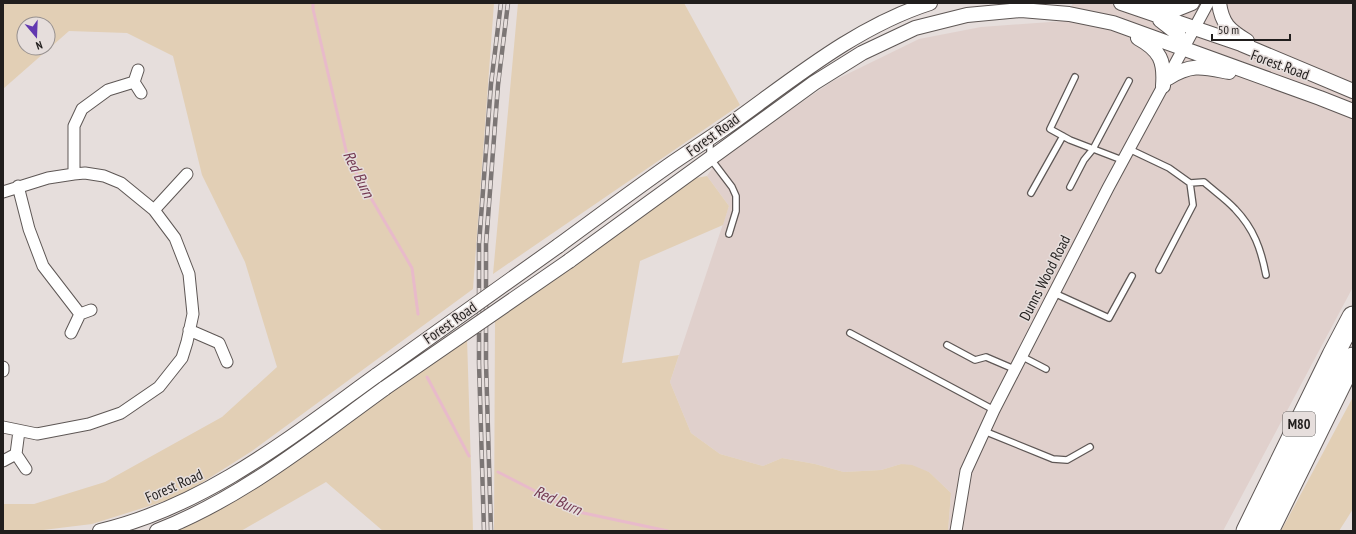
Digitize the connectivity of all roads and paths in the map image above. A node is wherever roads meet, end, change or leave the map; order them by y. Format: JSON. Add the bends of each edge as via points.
{"nodes":[{"id":1,"x":930,"y":3,"type":"edge"},
{"id":2,"x":1121,"y":3,"type":"edge"},
{"id":3,"x":1141,"y":3,"type":"edge"},
{"id":4,"x":1192,"y":3,"type":"edge"},
{"id":5,"x":1208,"y":3,"type":"edge"},
{"id":6,"x":1219,"y":3,"type":"edge"},
{"id":7,"x":1152,"y":14,"type":"junction"},
{"id":8,"x":1101,"y":21,"type":"junction"},
{"id":9,"x":1195,"y":28,"type":"junction"},
{"id":10,"x":1184,"y":48,"type":"junction"},
{"id":11,"x":1215,"y":60,"type":"junction"},
{"id":12,"x":1278,"y":60,"type":"junction"},
{"id":13,"x":138,"y":70,"type":"dead end"},
{"id":14,"x":1074,"y":78,"type":"dead end"},
{"id":15,"x":1267,"y":79,"type":"junction"},
{"id":16,"x":1129,"y":81,"type":"dead end"},
{"id":17,"x":134,"y":82,"type":"junction"},
{"id":18,"x":1166,"y":82,"type":"junction"},
{"id":19,"x":1353,"y":91,"type":"edge"},
{"id":20,"x":142,"y":93,"type":"dead end"},
{"id":21,"x":1353,"y":111,"type":"edge"},
{"id":22,"x":1063,"y":136,"type":"junction"},
{"id":23,"x":710,"y":139,"type":"junction"},
{"id":24,"x":1093,"y":149,"type":"junction"},
{"id":25,"x":1129,"y":149,"type":"junction"},
{"id":26,"x":710,"y":158,"type":"junction"},
{"id":27,"x":1122,"y":160,"type":"junction"},
{"id":28,"x":74,"y":174,"type":"junction"},
{"id":29,"x":187,"y":174,"type":"dead end"},
{"id":30,"x":1190,"y":183,"type":"junction"},
{"id":31,"x":18,"y":186,"type":"junction"},
{"id":32,"x":1070,"y":187,"type":"dead end"},
{"id":33,"x":3,"y":192,"type":"edge"},
{"id":34,"x":1031,"y":193,"type":"dead end"},
{"id":35,"x":154,"y":210,"type":"junction"},
{"id":36,"x":729,"y":234,"type":"dead end"},
{"id":37,"x":1159,"y":270,"type":"dead end"},
{"id":38,"x":1266,"y":275,"type":"dead end"},
{"id":39,"x":1132,"y":276,"type":"dead end"},
{"id":40,"x":1054,"y":293,"type":"junction"},
{"id":41,"x":91,"y":310,"type":"dead end"},
{"id":42,"x":80,"y":314,"type":"junction"},
{"id":43,"x":1353,"y":317,"type":"edge"},
{"id":44,"x":189,"y":330,"type":"junction"},
{"id":45,"x":71,"y":333,"type":"dead end"},
{"id":46,"x":850,"y":333,"type":"dead end"},
{"id":47,"x":947,"y":345,"type":"dead end"},
{"id":48,"x":1021,"y":356,"type":"junction"},
{"id":49,"x":1353,"y":358,"type":"edge"},
{"id":50,"x":227,"y":362,"type":"dead end"},
{"id":51,"x":3,"y":367,"type":"edge"},
{"id":52,"x":1014,"y":369,"type":"junction"},
{"id":53,"x":1046,"y":369,"type":"dead end"},
{"id":54,"x":3,"y":371,"type":"edge"},
{"id":55,"x":994,"y":410,"type":"junction"},
{"id":56,"x":3,"y":427,"type":"edge"},
{"id":57,"x":19,"y":431,"type":"junction"},
{"id":58,"x":984,"y":431,"type":"junction"},
{"id":59,"x":1090,"y":447,"type":"dead end"},
{"id":60,"x":16,"y":454,"type":"junction"},
{"id":61,"x":3,"y":461,"type":"edge"},
{"id":62,"x":26,"y":469,"type":"dead end"},
{"id":63,"x":100,"y":531,"type":"edge"},
{"id":64,"x":157,"y":531,"type":"edge"},
{"id":65,"x":956,"y":531,"type":"edge"},
{"id":66,"x":1246,"y":531,"type":"edge"},
{"id":67,"x":1268,"y":531,"type":"edge"}],
"edges":[{"from":1,"to":23,"type":"street","name":"Forest Road","via":[[868,28]]},
{"from":2,"to":7,"type":"street","name":"Forest Road"},
{"from":3,"to":4,"type":"street","via":[[1178,9]]},
{"from":5,"to":9,"type":"street","name":"Dunns Wood Road"},
{"from":6,"to":12,"type":"street","via":[[1221,16],[1231,32]]},
{"from":7,"to":9,"type":"street","name":"Forest Road"},
{"from":7,"to":10,"type":"street","via":[[1178,34]]},
{"from":8,"to":10,"type":"street","name":"Forest Road"},
{"from":8,"to":18,"type":"street","via":[[1150,45],[1163,64]]},
{"from":8,"to":26,"type":"street","name":"Forest Road","via":[[1069,14],[1021,10],[967,15],[915,28],[862,53],[814,83]]},
{"from":9,"to":10,"type":"street","name":"Dunns Wood Road"},
{"from":9,"to":11,"type":"street","via":[[1200,45]]},
{"from":9,"to":12,"type":"street","name":"Forest Road"},
{"from":10,"to":11,"type":"street","name":"Forest Road"},
{"from":10,"to":18,"type":"street","name":"Dunns Wood Road"},
{"from":11,"to":15,"type":"street","name":"Forest Road"},
{"from":12,"to":19,"type":"street","name":"Forest Road"},
{"from":13,"to":17,"type":"street"},
{"from":14,"to":22,"type":"lane","via":[[1050,128]]},
{"from":15,"to":18,"type":"street","via":[[1196,67],[1181,70]]},
{"from":15,"to":21,"type":"street","name":"Forest Road"},
{"from":16,"to":24,"type":"lane"},
{"from":17,"to":20,"type":"street"},
{"from":17,"to":28,"type":"street","via":[[108,90],[82,109],[74,126]]},
{"from":18,"to":25,"type":"street","name":"Dunns Wood Road"},
{"from":22,"to":24,"type":"lane"},
{"from":22,"to":34,"type":"lane"},
{"from":23,"to":26,"type":"lane"},
{"from":23,"to":63,"type":"street","name":"Forest Road","bridge":true,"via":[[669,165],[279,445],[215,486],[174,507],[119,527]]},
{"from":24,"to":27,"type":"lane"},
{"from":24,"to":32,"type":"lane","via":[[1084,160]]},
{"from":25,"to":27,"type":"street","name":"Dunns Wood Road"},
{"from":25,"to":30,"type":"lane","via":[[1169,168]]},
{"from":26,"to":36,"type":"lane","via":[[736,196],[736,211]]},
{"from":26,"to":64,"type":"street","name":"Forest Road","bridge":true,"via":[[569,261],[260,478],[232,496]]},
{"from":27,"to":40,"type":"street","name":"Dunns Wood Road"},
{"from":28,"to":31,"type":"street"},
{"from":28,"to":35,"type":"street","via":[[85,173],[110,178],[121,183]]},
{"from":29,"to":35,"type":"street"},
{"from":30,"to":37,"type":"lane","via":[[1194,205]]},
{"from":30,"to":38,"type":"lane","via":[[1204,182],[1234,208],[1253,234],[1261,251]]},
{"from":31,"to":33,"type":"street"},
{"from":31,"to":42,"type":"street","via":[[29,229],[43,266]]},
{"from":35,"to":44,"type":"street","via":[[175,238],[189,274],[192,314]]},
{"from":39,"to":40,"type":"lane","via":[[1109,318]]},
{"from":40,"to":48,"type":"street","name":"Dunns Wood Road"},
{"from":41,"to":42,"type":"street"},
{"from":42,"to":45,"type":"street"},
{"from":43,"to":66,"type":"highway","number":"M80"},
{"from":44,"to":50,"type":"street","via":[[219,343]]},
{"from":44,"to":57,"type":"street","via":[[182,358],[159,387],[121,413],[89,424],[37,434]]},
{"from":46,"to":55,"type":"lane"},
{"from":47,"to":52,"type":"lane","via":[[975,360],[986,357]]},
{"from":48,"to":52,"type":"street","name":"Dunns Wood Road"},
{"from":48,"to":53,"type":"lane"},
{"from":49,"to":67,"type":"highway","number":"M80"},
{"from":51,"to":54,"type":"street"},
{"from":52,"to":55,"type":"street","name":"Dunns Wood Road"},
{"from":55,"to":58,"type":"street","name":"Dunns Wood Road"},
{"from":56,"to":57,"type":"street"},
{"from":57,"to":60,"type":"street"},
{"from":58,"to":59,"type":"lane","via":[[1053,459],[1068,460]]},
{"from":58,"to":65,"type":"street","name":"Dunns Wood Road","via":[[966,471]]},
{"from":60,"to":61,"type":"street"},
{"from":60,"to":62,"type":"street"}]}
